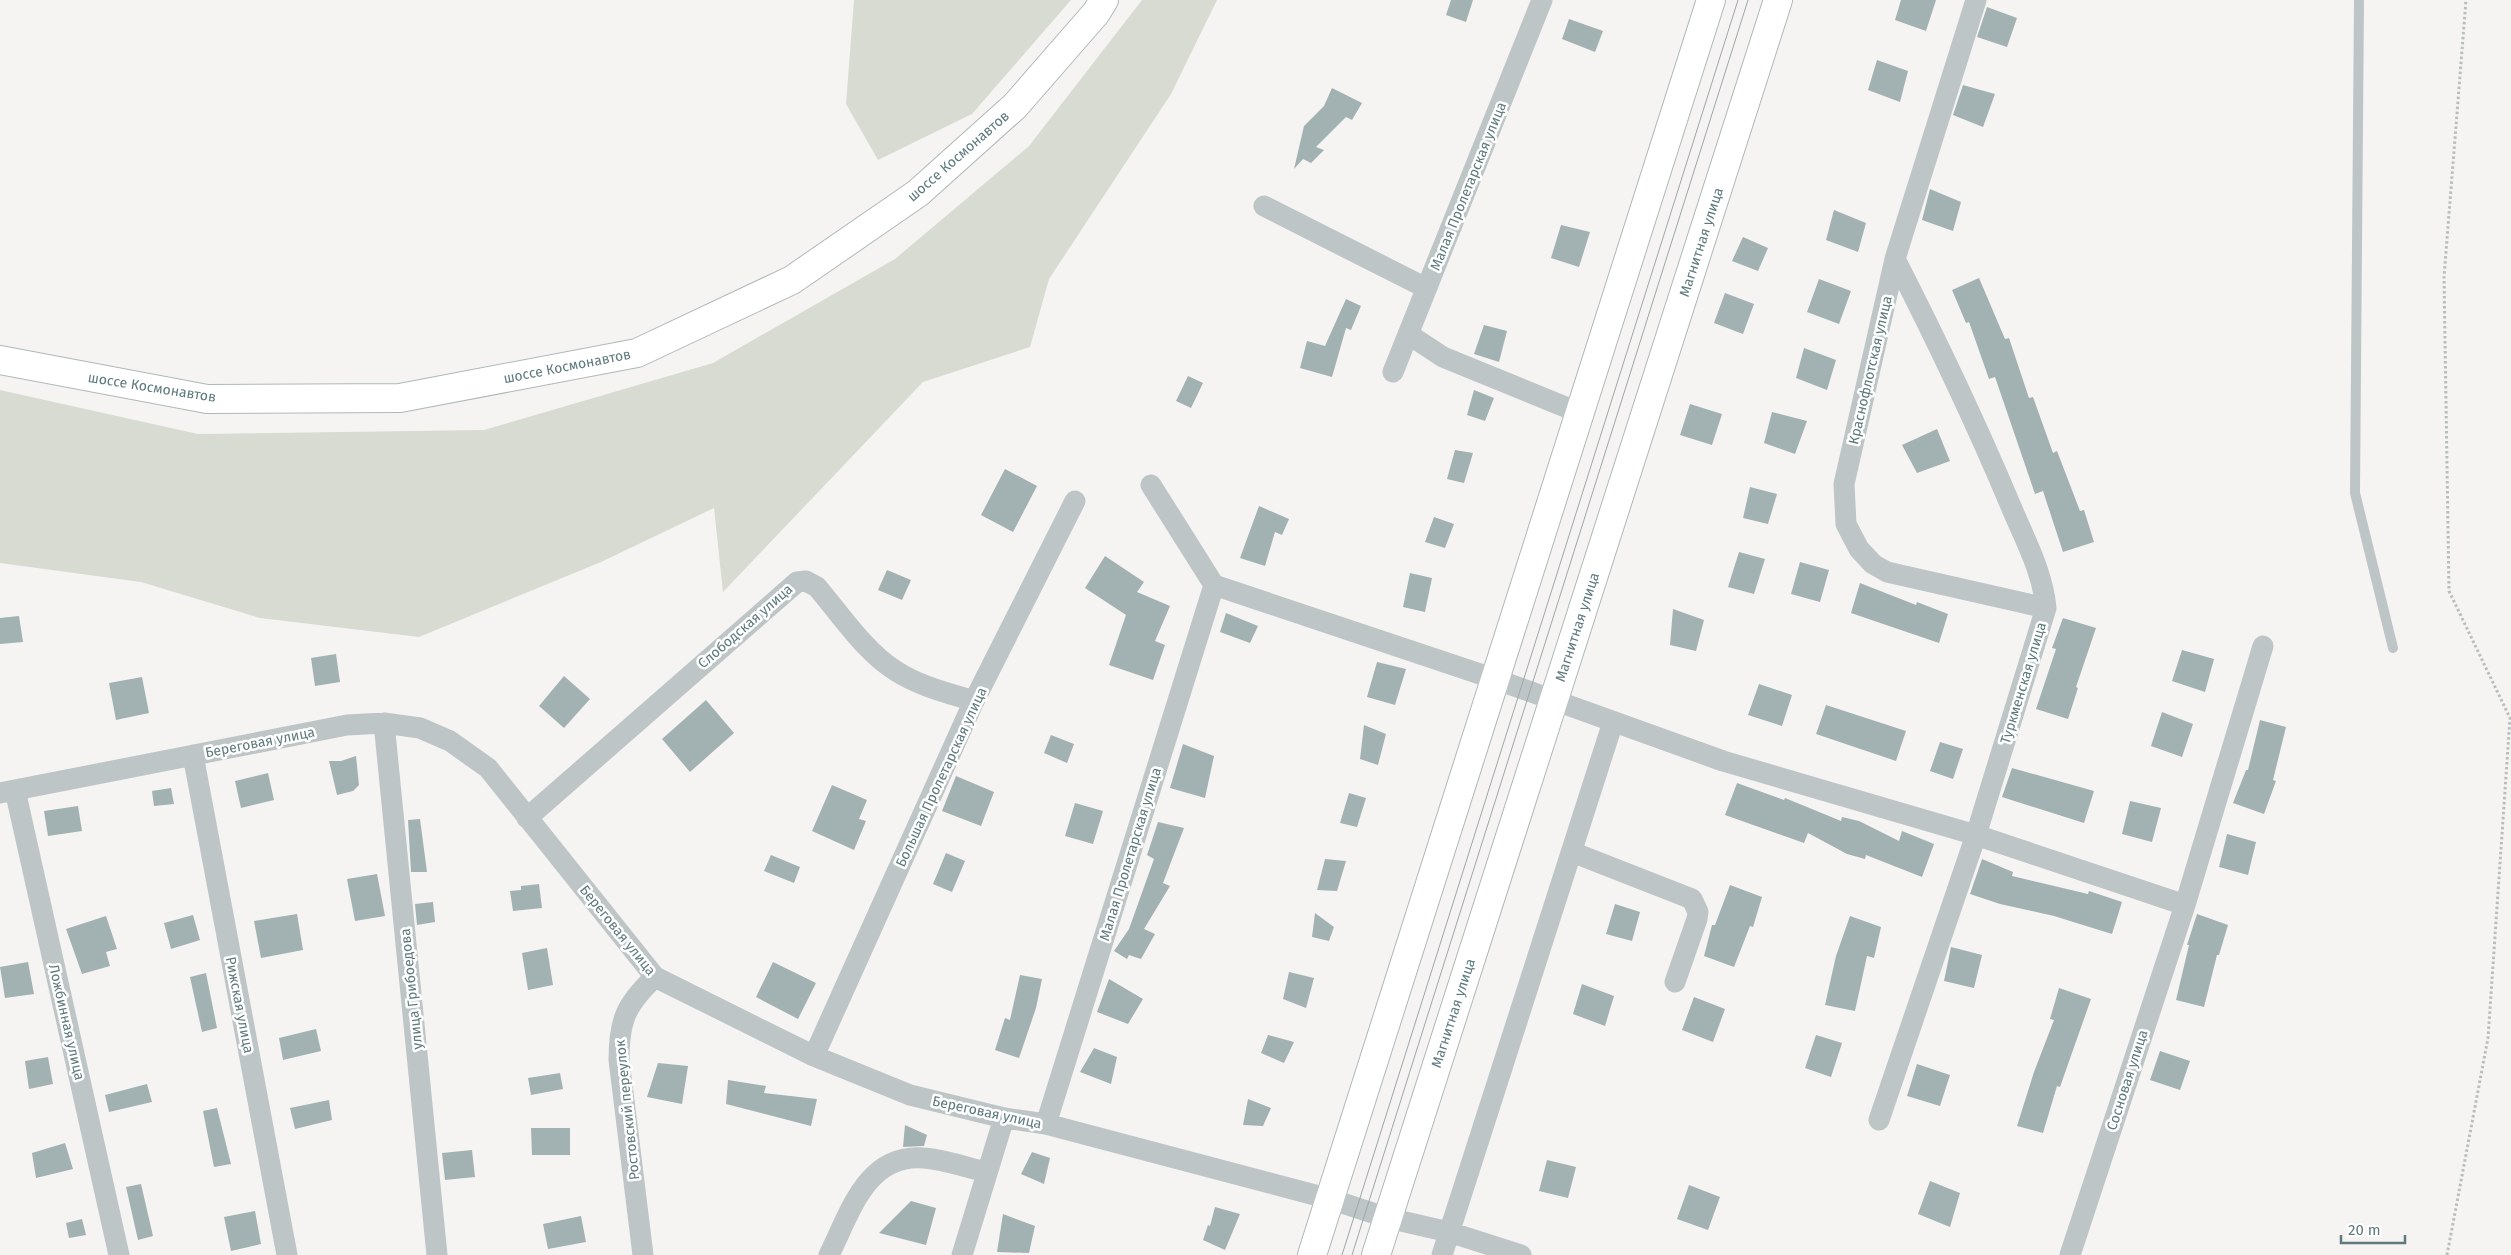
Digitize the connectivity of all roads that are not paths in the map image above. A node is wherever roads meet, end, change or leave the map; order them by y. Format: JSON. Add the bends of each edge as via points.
{"nodes":[{"id":1,"x":1104,"y":0,"type":"edge"},
{"id":2,"x":1542,"y":0,"type":"edge"},
{"id":3,"x":1711,"y":0,"type":"edge"},
{"id":4,"x":1778,"y":0,"type":"edge"},
{"id":5,"x":1976,"y":0,"type":"edge"},
{"id":6,"x":2359,"y":0,"type":"edge"},
{"id":7,"x":1264,"y":206,"type":"dead end"},
{"id":8,"x":1894,"y":259,"type":"junction"},
{"id":9,"x":1426,"y":288,"type":"junction"},
{"id":10,"x":1408,"y":334,"type":"junction"},
{"id":11,"x":0,"y":360,"type":"edge"},
{"id":12,"x":1393,"y":372,"type":"dead end"},
{"id":13,"x":1580,"y":413,"type":"junction"},
{"id":14,"x":1152,"y":485,"type":"dead end"},
{"id":15,"x":1075,"y":501,"type":"dead end"},
{"id":16,"x":1214,"y":585,"type":"junction"},
{"id":17,"x":2046,"y":608,"type":"junction"},
{"id":18,"x":2264,"y":646,"type":"dead end"},
{"id":19,"x":2393,"y":648,"type":"dead end"},
{"id":20,"x":1495,"y":679,"type":"junction"},
{"id":21,"x":1553,"y":700,"type":"junction"},
{"id":22,"x":974,"y":701,"type":"junction"},
{"id":23,"x":1613,"y":722,"type":"junction"},
{"id":24,"x":384,"y":723,"type":"junction"},
{"id":25,"x":193,"y":755,"type":"junction"},
{"id":26,"x":8,"y":792,"type":"edge"},
{"id":27,"x":528,"y":818,"type":"junction"},
{"id":28,"x":1976,"y":835,"type":"junction"},
{"id":29,"x":1572,"y":852,"type":"junction"},
{"id":30,"x":2185,"y":906,"type":"junction"},
{"id":31,"x":655,"y":977,"type":"junction"},
{"id":32,"x":1675,"y":982,"type":"dead end"},
{"id":33,"x":814,"y":1056,"type":"junction"},
{"id":34,"x":1004,"y":1118,"type":"junction"},
{"id":35,"x":1879,"y":1120,"type":"dead end"},
{"id":36,"x":1046,"y":1124,"type":"junction"},
{"id":37,"x":987,"y":1172,"type":"junction"},
{"id":38,"x":1330,"y":1199,"type":"junction"},
{"id":39,"x":1388,"y":1218,"type":"junction"},
{"id":40,"x":1449,"y":1232,"type":"junction"},
{"id":41,"x":118,"y":1255,"type":"edge"},
{"id":42,"x":287,"y":1255,"type":"edge"},
{"id":43,"x":437,"y":1255,"type":"edge"},
{"id":44,"x":643,"y":1255,"type":"edge"},
{"id":45,"x":829,"y":1255,"type":"edge"},
{"id":46,"x":962,"y":1255,"type":"edge"},
{"id":47,"x":1312,"y":1255,"type":"edge"},
{"id":48,"x":1376,"y":1255,"type":"edge"},
{"id":49,"x":1442,"y":1255,"type":"edge"},
{"id":50,"x":1520,"y":1255,"type":"edge"},
{"id":51,"x":2070,"y":1255,"type":"edge"}],
"edges":[{"from":1,"to":11,"type":"main road","name":"шоссе Космонавтов","via":[[1015,106],[918,193],[792,280],[638,353],[390,398],[206,399]]},
{"from":2,"to":9,"type":"street","name":"Малая Пролетарская улица"},
{"from":3,"to":13,"type":"main road"},
{"from":4,"to":21,"type":"main road","name":"Магнитная улица"},
{"from":5,"to":8,"type":"street","name":"Краснофлотская улица"},
{"from":6,"to":19,"type":"lane","via":[[2355,493]]},
{"from":7,"to":9,"type":"street"},
{"from":8,"to":17,"type":"street","name":"Туркменская улица","via":[[1944,356],[2004,491],[2044,589]]},
{"from":8,"to":17,"type":"street","name":"Краснофлотская улица","via":[[1844,484],[1846,524],[1859,549],[1872,564],[1887,572]]},
{"from":9,"to":10,"type":"street","name":"Малая Пролетарская улица"},
{"from":10,"to":12,"type":"street","name":"Малая Пролетарская улица"},
{"from":10,"to":13,"type":"street","via":[[1443,357]]},
{"from":13,"to":20,"type":"main road"},
{"from":14,"to":16,"type":"street"},
{"from":15,"to":22,"type":"street","name":"Большая Пролетарская улица"},
{"from":16,"to":20,"type":"street"},
{"from":16,"to":36,"type":"street","name":"Малая Пролетарская улица"},
{"from":17,"to":28,"type":"street","name":"Туркменская улица"},
{"from":18,"to":30,"type":"street","name":"Сосновая улица"},
{"from":20,"to":21,"type":"street"},
{"from":20,"to":38,"type":"main road"},
{"from":21,"to":23,"type":"street"},
{"from":21,"to":39,"type":"main road","name":"Магнитная улица"},
{"from":22,"to":27,"type":"street","name":"Слободская улица","via":[[915,682],[895,671],[879,658],[817,587],[806,581],[796,582]]},
{"from":22,"to":33,"type":"street","name":"Большая Пролетарская улица"},
{"from":23,"to":28,"type":"street","via":[[1723,760]]},
{"from":23,"to":29,"type":"street"},
{"from":24,"to":25,"type":"street","name":"Береговая улица","via":[[347,725]]},
{"from":24,"to":27,"type":"street","name":"Береговая улица","via":[[420,728],[450,741],[488,768]]},
{"from":24,"to":43,"type":"street","name":"улица Грибоедова"},
{"from":25,"to":26,"type":"street","name":"Береговая улица"},
{"from":25,"to":42,"type":"street","name":"Рижская улица"},
{"from":26,"to":41,"type":"street","name":"Ложбинная улица"},
{"from":27,"to":31,"type":"street","name":"Береговая улица"},
{"from":28,"to":30,"type":"street"},
{"from":28,"to":35,"type":"street","name":"Туркменская улица"},
{"from":29,"to":32,"type":"street","via":[[1692,899],[1698,912],[1697,919]]},
{"from":29,"to":40,"type":"street"},
{"from":30,"to":51,"type":"street","name":"Сосновая улица"},
{"from":31,"to":33,"type":"street","name":"Береговая улица"},
{"from":31,"to":44,"type":"street","name":"Ростовский переулок","via":[[626,1010],[619,1035]]},
{"from":33,"to":34,"type":"street","name":"Береговая улица","via":[[910,1095]]},
{"from":34,"to":36,"type":"street","name":"Береговая улица"},
{"from":34,"to":37,"type":"street"},
{"from":36,"to":38,"type":"street","name":"Береговая улица"},
{"from":37,"to":45,"type":"street","via":[[924,1158],[900,1158],[878,1170],[863,1188]]},
{"from":37,"to":46,"type":"street"},
{"from":38,"to":39,"type":"street","name":"Береговая улица"},
{"from":38,"to":47,"type":"main road"},
{"from":39,"to":40,"type":"street","name":"Береговая улица"},
{"from":39,"to":48,"type":"main road","name":"Магнитная улица"},
{"from":40,"to":49,"type":"street"},
{"from":40,"to":50,"type":"street","name":"Береговая улица"}]}
